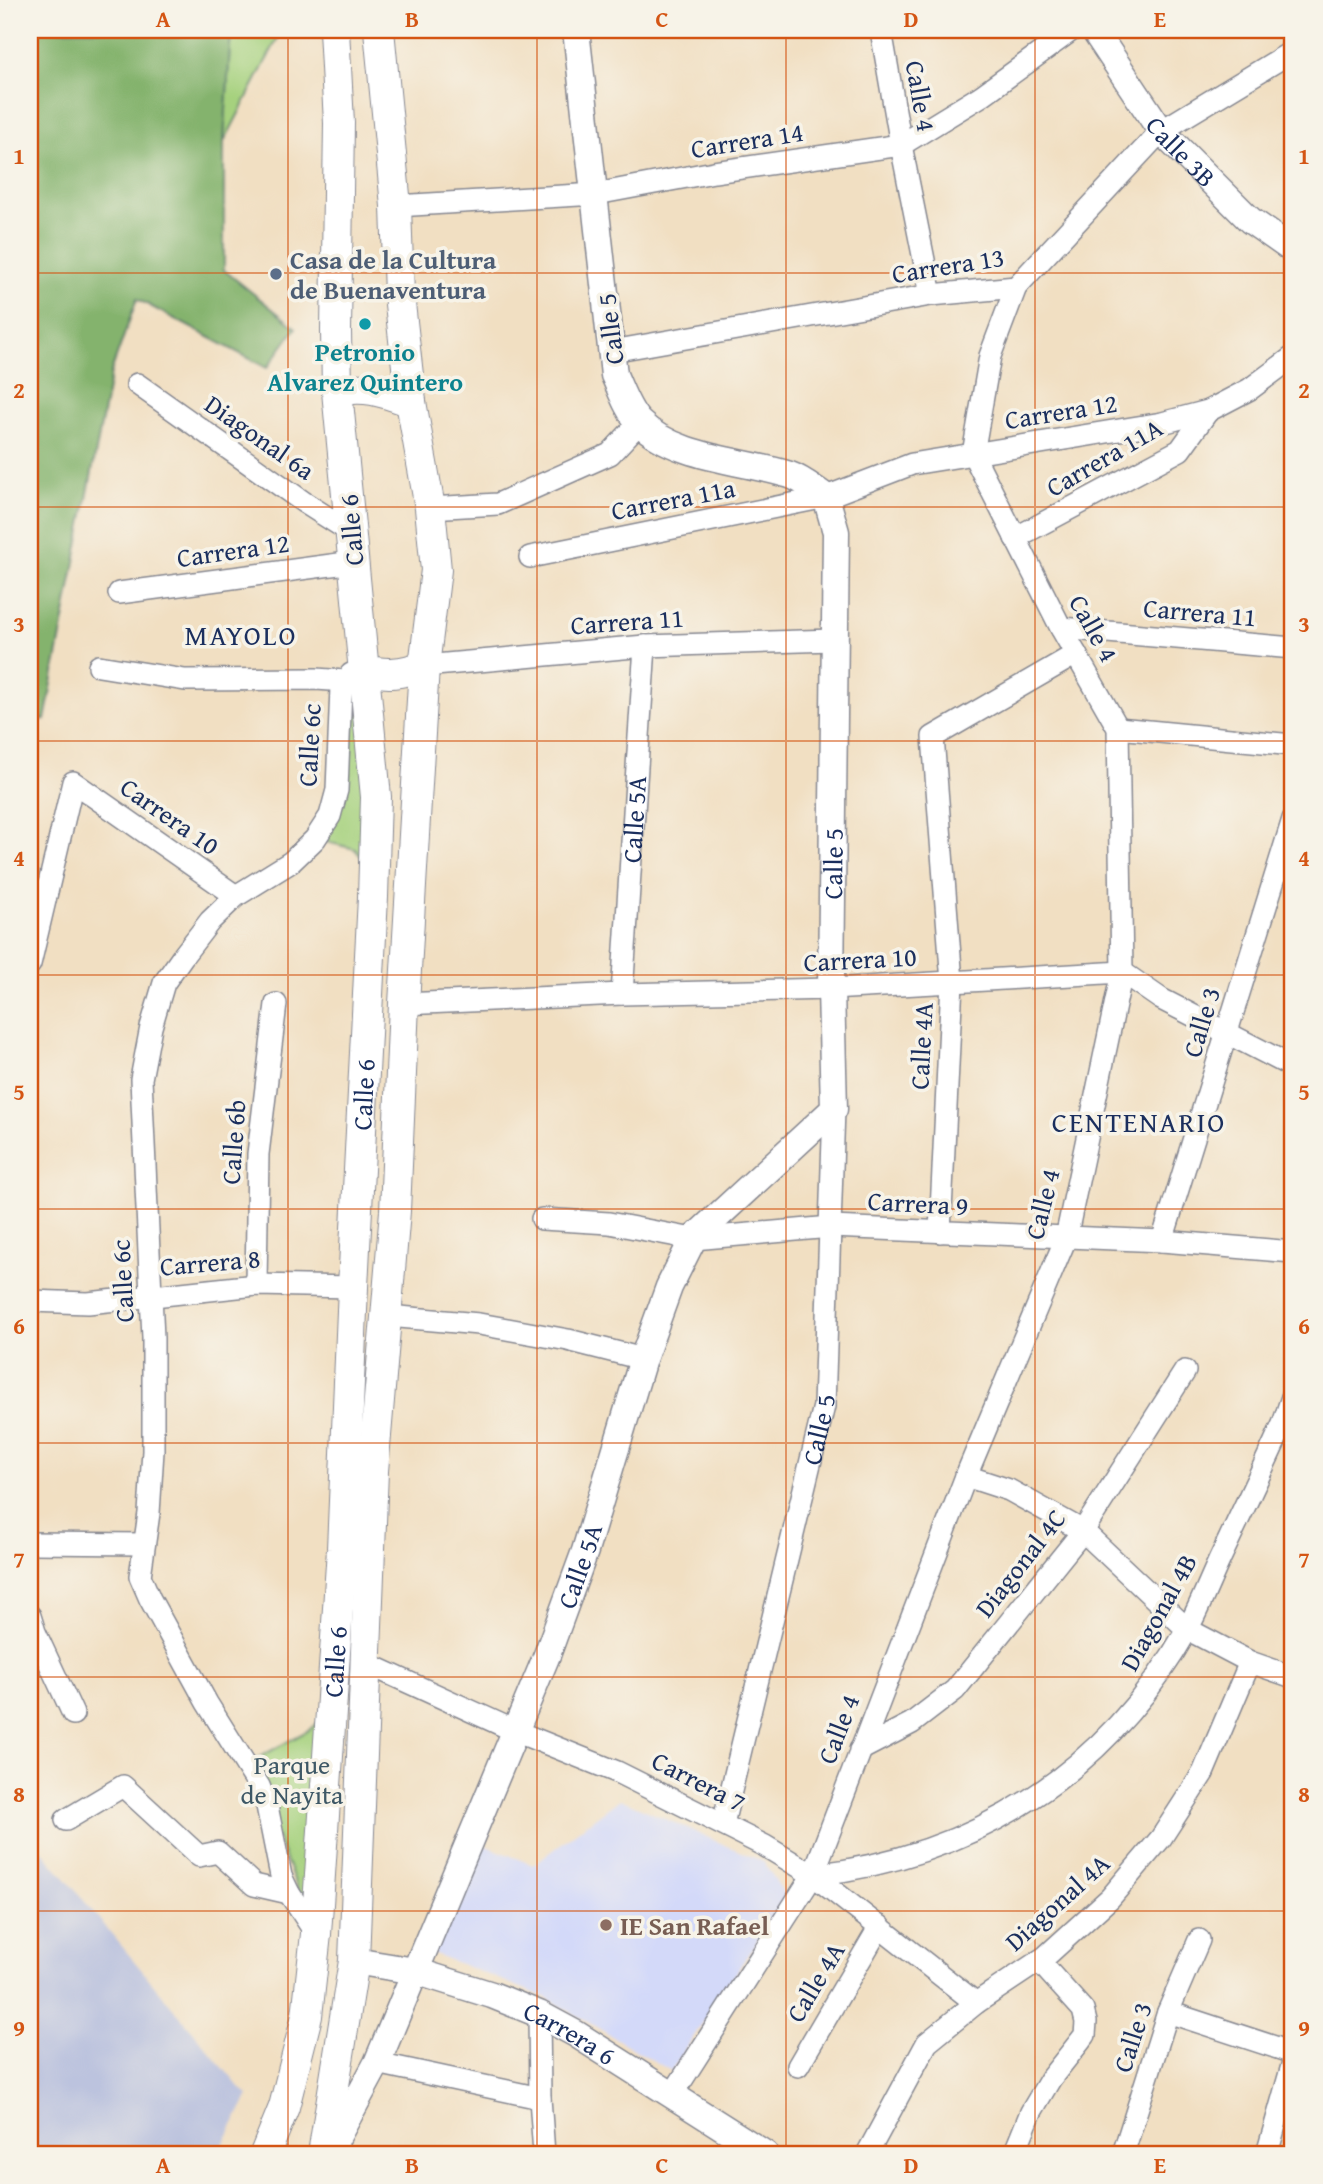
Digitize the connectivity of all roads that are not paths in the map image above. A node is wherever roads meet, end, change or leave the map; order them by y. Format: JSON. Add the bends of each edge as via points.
{"nodes":[{"id":1,"x":334,"y":30,"type":"edge"},
{"id":2,"x":379,"y":30,"type":"edge"},
{"id":3,"x":576,"y":30,"type":"edge"},
{"id":4,"x":881,"y":30,"type":"edge"},
{"id":5,"x":1072,"y":30,"type":"edge"},
{"id":6,"x":1094,"y":30,"type":"edge"},
{"id":7,"x":1293,"y":51,"type":"edge"},
{"id":8,"x":1161,"y":131,"type":"junction"},
{"id":9,"x":901,"y":145,"type":"junction"},
{"id":10,"x":596,"y":194,"type":"junction"},
{"id":11,"x":396,"y":206,"type":"junction"},
{"id":12,"x":1293,"y":250,"type":"edge"},
{"id":13,"x":1016,"y":288,"type":"junction"},
{"id":14,"x":931,"y":295,"type":"junction"},
{"id":15,"x":612,"y":351,"type":"junction"},
{"id":16,"x":1293,"y":357,"type":"edge"},
{"id":17,"x":137,"y":384,"type":"dead end"},
{"id":18,"x":337,"y":391,"type":"junction"},
{"id":19,"x":411,"y":402,"type":"junction"},
{"id":20,"x":1208,"y":411,"type":"junction"},
{"id":21,"x":640,"y":422,"type":"junction"},
{"id":22,"x":973,"y":454,"type":"junction"},
{"id":23,"x":826,"y":497,"type":"junction"},
{"id":24,"x":430,"y":508,"type":"junction"},
{"id":25,"x":1015,"y":538,"type":"junction"},
{"id":26,"x":353,"y":547,"type":"junction"},
{"id":27,"x":530,"y":556,"type":"dead end"},
{"id":28,"x":119,"y":593,"type":"dead end"},
{"id":29,"x":1061,"y":628,"type":"junction"},
{"id":30,"x":833,"y":640,"type":"junction"},
{"id":31,"x":645,"y":646,"type":"junction"},
{"id":32,"x":1293,"y":648,"type":"edge"},
{"id":33,"x":1076,"y":654,"type":"junction"},
{"id":34,"x":99,"y":666,"type":"dead end"},
{"id":35,"x":424,"y":666,"type":"junction"},
{"id":36,"x":354,"y":675,"type":"junction"},
{"id":37,"x":1118,"y":728,"type":"junction"},
{"id":38,"x":1293,"y":745,"type":"edge"},
{"id":39,"x":1293,"y":818,"type":"edge"},
{"id":40,"x":236,"y":896,"type":"junction"},
{"id":41,"x":30,"y":964,"type":"edge"},
{"id":42,"x":1122,"y":972,"type":"junction"},
{"id":43,"x":952,"y":982,"type":"junction"},
{"id":44,"x":831,"y":989,"type":"junction"},
{"id":45,"x":622,"y":993,"type":"junction"},
{"id":46,"x":276,"y":1004,"type":"dead end"},
{"id":47,"x":404,"y":1004,"type":"junction"},
{"id":48,"x":1227,"y":1033,"type":"junction"},
{"id":49,"x":1293,"y":1067,"type":"edge"},
{"id":50,"x":834,"y":1108,"type":"junction"},
{"id":51,"x":542,"y":1219,"type":"dead end"},
{"id":52,"x":831,"y":1227,"type":"junction"},
{"id":53,"x":940,"y":1232,"type":"junction"},
{"id":54,"x":1066,"y":1238,"type":"junction"},
{"id":55,"x":693,"y":1239,"type":"junction"},
{"id":56,"x":1162,"y":1241,"type":"junction"},
{"id":57,"x":1293,"y":1252,"type":"edge"},
{"id":58,"x":257,"y":1285,"type":"junction"},
{"id":59,"x":353,"y":1287,"type":"junction"},
{"id":60,"x":151,"y":1295,"type":"junction"},
{"id":61,"x":30,"y":1301,"type":"edge"},
{"id":62,"x":388,"y":1316,"type":"junction"},
{"id":63,"x":643,"y":1359,"type":"junction"},
{"id":64,"x":1185,"y":1371,"type":"dead end"},
{"id":65,"x":1293,"y":1394,"type":"edge"},
{"id":66,"x":966,"y":1476,"type":"junction"},
{"id":67,"x":1083,"y":1531,"type":"junction"},
{"id":68,"x":30,"y":1543,"type":"edge"},
{"id":69,"x":143,"y":1544,"type":"junction"},
{"id":70,"x":30,"y":1616,"type":"edge"},
{"id":71,"x":1187,"y":1629,"type":"junction"},
{"id":72,"x":1251,"y":1662,"type":"junction"},
{"id":73,"x":366,"y":1663,"type":"junction"},
{"id":74,"x":1293,"y":1677,"type":"edge"},
{"id":75,"x":73,"y":1714,"type":"dead end"},
{"id":76,"x":515,"y":1731,"type":"junction"},
{"id":77,"x":860,"y":1750,"type":"junction"},
{"id":78,"x":66,"y":1819,"type":"dead end"},
{"id":79,"x":723,"y":1824,"type":"junction"},
{"id":80,"x":813,"y":1875,"type":"junction"},
{"id":81,"x":289,"y":1893,"type":"junction"},
{"id":82,"x":880,"y":1926,"type":"junction"},
{"id":83,"x":316,"y":1934,"type":"junction"},
{"id":84,"x":1199,"y":1940,"type":"dead end"},
{"id":85,"x":354,"y":1961,"type":"junction"},
{"id":86,"x":1039,"y":1961,"type":"junction"},
{"id":87,"x":415,"y":1971,"type":"junction"},
{"id":88,"x":976,"y":2003,"type":"junction"},
{"id":89,"x":1168,"y":2012,"type":"junction"},
{"id":90,"x":539,"y":2014,"type":"junction"},
{"id":91,"x":1293,"y":2053,"type":"edge"},
{"id":92,"x":1293,"y":2062,"type":"edge"},
{"id":93,"x":376,"y":2063,"type":"junction"},
{"id":94,"x":797,"y":2066,"type":"dead end"},
{"id":95,"x":673,"y":2094,"type":"junction"},
{"id":96,"x":540,"y":2098,"type":"junction"},
{"id":97,"x":265,"y":2154,"type":"edge"},
{"id":98,"x":325,"y":2154,"type":"edge"},
{"id":99,"x":544,"y":2154,"type":"edge"},
{"id":100,"x":765,"y":2154,"type":"edge"},
{"id":101,"x":867,"y":2154,"type":"edge"},
{"id":102,"x":1014,"y":2154,"type":"edge"},
{"id":103,"x":1123,"y":2154,"type":"edge"},
{"id":104,"x":1267,"y":2154,"type":"edge"}],
"edges":[{"from":1,"to":18,"type":"highway","name":"Calle 6","via":[[339,123]]},
{"from":2,"to":11,"type":"highway","name":"Calle 6"},
{"from":3,"to":10,"type":"main road","name":"Calle 5"},
{"from":4,"to":9,"type":"street","name":"Calle 4"},
{"from":5,"to":9,"type":"street","name":"Carrera 14","via":[[982,96]]},
{"from":6,"to":8,"type":"main road","name":"Calle 3B"},
{"from":7,"to":8,"type":"street","name":"Carrera 13"},
{"from":8,"to":12,"type":"main road","name":"Calle 3B","via":[[1250,220]]},
{"from":8,"to":13,"type":"street","name":"Carrera 13"},
{"from":9,"to":10,"type":"street","name":"Carrera 14"},
{"from":9,"to":14,"type":"street","name":"Calle 4"},
{"from":10,"to":11,"type":"street","name":"Carrera 14"},
{"from":10,"to":15,"type":"main road","name":"Calle 5"},
{"from":11,"to":19,"type":"highway","name":"Calle 6","via":[[399,295]]},
{"from":13,"to":14,"type":"street","name":"Carrera 13"},
{"from":13,"to":22,"type":"street","via":[[990,356]]},
{"from":14,"to":15,"type":"street","name":"Carrera 13"},
{"from":15,"to":21,"type":"main road","name":"Calle 5","via":[[614,374]]},
{"from":16,"to":20,"type":"street","name":"Carrera 12","via":[[1250,389]]},
{"from":17,"to":26,"type":"street","name":"Diagonal 6a","via":[[305,503]]},
{"from":18,"to":19,"type":"highway","via":[[357,387]]},
{"from":18,"to":26,"type":"highway","name":"Calle 6"},
{"from":19,"to":24,"type":"highway","name":"Calle 6"},
{"from":20,"to":22,"type":"street","name":"Carrera 12","via":[[1162,424]]},
{"from":20,"to":25,"type":"street","name":"Carrera 11A","via":[[1180,450]]},
{"from":21,"to":23,"type":"main road","name":"Calle 5","via":[[668,442],[792,475]]},
{"from":21,"to":24,"type":"street","via":[[610,454],[498,504]]},
{"from":22,"to":23,"type":"street","name":"Carrera 12","via":[[912,464]]},
{"from":22,"to":25,"type":"street","name":"Calle 4"},
{"from":23,"to":27,"type":"street","name":"Carrera 11a"},
{"from":23,"to":30,"type":"main road","name":"Calle 5","via":[[836,532]]},
{"from":24,"to":35,"type":"highway","name":"Calle 6","via":[[436,570]]},
{"from":25,"to":29,"type":"street","name":"Calle 4"},
{"from":26,"to":28,"type":"street","name":"Carrera 12"},
{"from":26,"to":36,"type":"highway","name":"Calle 6"},
{"from":29,"to":32,"type":"street","name":"Carrera 11"},
{"from":29,"to":33,"type":"street","name":"Calle 4"},
{"from":30,"to":31,"type":"street","name":"Carrera 11"},
{"from":30,"to":44,"type":"main road","name":"Calle 5"},
{"from":31,"to":35,"type":"street","name":"Carrera 11"},
{"from":31,"to":45,"type":"street","name":"Calle 5A"},
{"from":33,"to":37,"type":"street","name":"Calle 4"},
{"from":33,"to":43,"type":"street","name":"Calle 4A","via":[[933,737]]},
{"from":34,"to":36,"type":"street","via":[[185,680]]},
{"from":35,"to":36,"type":"highway","via":[[394,674]]},
{"from":35,"to":47,"type":"highway","name":"Calle 6"},
{"from":36,"to":40,"type":"street","name":"Calle 6c","via":[[341,687],[337,790],[330,816],[291,862]]},
{"from":36,"to":59,"type":"highway","name":"Calle 6","via":[[376,797]]},
{"from":37,"to":38,"type":"street"},
{"from":37,"to":42,"type":"street","name":"Calle 4"},
{"from":39,"to":48,"type":"street","name":"Calle 3"},
{"from":40,"to":41,"type":"street","name":"Carrera 10","via":[[73,782]]},
{"from":40,"to":60,"type":"street","name":"Calle 6c","via":[[210,921],[164,983],[150,1027],[141,1079]]},
{"from":42,"to":43,"type":"street","name":"Carrera 10"},
{"from":42,"to":48,"type":"street","via":[[1161,999]]},
{"from":42,"to":54,"type":"street","name":"Calle 4"},
{"from":43,"to":44,"type":"street","name":"Carrera 10"},
{"from":43,"to":53,"type":"street","name":"Calle 4A"},
{"from":44,"to":45,"type":"street","name":"Carrera 10"},
{"from":44,"to":50,"type":"main road","name":"Calle 5"},
{"from":45,"to":47,"type":"street","name":"Carrera 10"},
{"from":46,"to":58,"type":"street","name":"Calle 6b","via":[[258,1154]]},
{"from":47,"to":62,"type":"highway","name":"Calle 6"},
{"from":48,"to":49,"type":"street"},
{"from":48,"to":56,"type":"street","name":"Calle 3"},
{"from":50,"to":52,"type":"street","name":"Calle 5"},
{"from":50,"to":55,"type":"main road","name":"Calle 5A"},
{"from":51,"to":55,"type":"street","name":"Carrera 9","via":[[608,1223]]},
{"from":52,"to":53,"type":"street","name":"Carrera 9"},
{"from":52,"to":55,"type":"street","name":"Carrera 9"},
{"from":52,"to":79,"type":"street","name":"Calle 5","via":[[824,1406]]},
{"from":53,"to":54,"type":"street","name":"Carrera 9"},
{"from":54,"to":56,"type":"street","name":"Carrera 9"},
{"from":54,"to":66,"type":"street","name":"Calle 4"},
{"from":55,"to":63,"type":"main road","name":"Calle 5A","via":[[668,1287]]},
{"from":56,"to":57,"type":"street","name":"Carrera 9"},
{"from":58,"to":59,"type":"street","name":"Carrera 8"},
{"from":58,"to":60,"type":"street","name":"Carrera 8"},
{"from":59,"to":83,"type":"highway","name":"Calle 6","via":[[342,1549]]},
{"from":60,"to":61,"type":"street","name":"Carrera 8","via":[[88,1303]]},
{"from":60,"to":69,"type":"street","name":"Calle 6c","via":[[153,1451]]},
{"from":62,"to":63,"type":"street","via":[[479,1324]]},
{"from":62,"to":73,"type":"highway","name":"Calle 6","via":[[373,1471]]},
{"from":63,"to":76,"type":"main road","name":"Calle 5A","via":[[585,1551]]},
{"from":64,"to":67,"type":"street","name":"Diagonal 4C"},
{"from":65,"to":71,"type":"street","name":"Diagonal 4B"},
{"from":66,"to":67,"type":"street","via":[[1009,1490]]},
{"from":66,"to":77,"type":"street","name":"Calle 4"},
{"from":67,"to":71,"type":"street"},
{"from":67,"to":77,"type":"street","name":"Diagonal 4C","via":[[955,1690],[912,1723]]},
{"from":68,"to":69,"type":"street"},
{"from":69,"to":81,"type":"street","name":"Calle 6c","via":[[140,1576],[207,1703],[259,1786]]},
{"from":70,"to":75,"type":"street"},
{"from":71,"to":72,"type":"street"},
{"from":71,"to":80,"type":"street","name":"Diagonal 4B","via":[[1144,1696],[1094,1750],[1008,1814],[932,1850],[861,1869]]},
{"from":72,"to":74,"type":"street"},
{"from":72,"to":86,"type":"street","name":"Diagonal 4A","via":[[1203,1773],[1161,1838],[1110,1898]]},
{"from":73,"to":76,"type":"street","name":"Carrera 7"},
{"from":73,"to":85,"type":"highway","name":"Calle 6"},
{"from":76,"to":79,"type":"street","name":"Carrera 7","via":[[617,1772]]},
{"from":76,"to":87,"type":"main road","name":"Calle 5A"},
{"from":77,"to":80,"type":"street","name":"Calle 4"},
{"from":78,"to":81,"type":"street","via":[[123,1786],[199,1856],[218,1852],[254,1885]]},
{"from":79,"to":80,"type":"street","name":"Carrera 7"},
{"from":80,"to":82,"type":"street","name":"Carrera 7"},
{"from":80,"to":95,"type":"street","name":"Calle 4"},
{"from":81,"to":83,"type":"street","name":"Calle 6c"},
{"from":82,"to":88,"type":"street","name":"Carrera 7"},
{"from":82,"to":94,"type":"street","name":"Calle 4A"},
{"from":83,"to":97,"type":"highway","name":"Calle 6","via":[[307,2016],[284,2106]]},
{"from":84,"to":89,"type":"street","name":"Calle 3"},
{"from":85,"to":87,"type":"main road","name":"Carrera 6"},
{"from":85,"to":98,"type":"highway","name":"Calle 6"},
{"from":86,"to":88,"type":"street","name":"Diagonal 4A"},
{"from":86,"to":102,"type":"street","via":[[1083,2010],[1085,2035],[1051,2078]]},
{"from":87,"to":90,"type":"main road","name":"Carrera 6"},
{"from":87,"to":93,"type":"main road","name":"Calle 5A"},
{"from":88,"to":101,"type":"street","name":"Diagonal 4A","via":[[927,2043]]},
{"from":89,"to":91,"type":"street"},
{"from":89,"to":103,"type":"street","name":"Calle 3"},
{"from":90,"to":95,"type":"main road","name":"Carrera 6"},
{"from":90,"to":96,"type":"street"},
{"from":92,"to":104,"type":"street"},
{"from":93,"to":96,"type":"street"},
{"from":93,"to":98,"type":"main road","name":"Calle 6"},
{"from":95,"to":100,"type":"main road","name":"Carrera 6"},
{"from":96,"to":99,"type":"street"}]}
